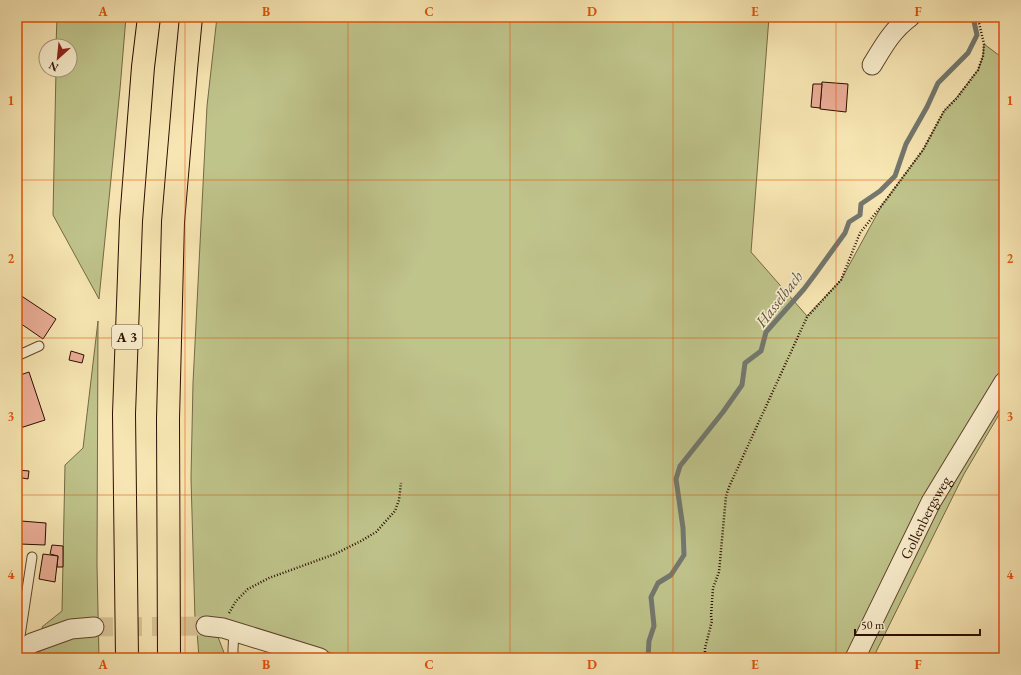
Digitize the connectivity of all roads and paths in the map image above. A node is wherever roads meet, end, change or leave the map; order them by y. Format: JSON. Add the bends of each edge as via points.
{"nodes":[{"id":1,"x":149,"y":17,"type":"edge"},
{"id":2,"x":191,"y":17,"type":"edge"},
{"id":3,"x":910,"y":17,"type":"edge"},
{"id":4,"x":978,"y":17,"type":"edge"},
{"id":5,"x":872,"y":65,"type":"dead end"},
{"id":6,"x":39,"y":346,"type":"dead end"},
{"id":7,"x":17,"y":356,"type":"edge"},
{"id":8,"x":1004,"y":382,"type":"edge"},
{"id":9,"x":401,"y":483,"type":"dead end"},
{"id":10,"x":32,"y":557,"type":"dead end"},
{"id":11,"x":94,"y":627,"type":"tunnel mouth"},
{"id":12,"x":221,"y":629,"type":"junction"},
{"id":13,"x":19,"y":651,"type":"edge"},
{"id":14,"x":127,"y":658,"type":"edge"},
{"id":15,"x":169,"y":658,"type":"edge"},
{"id":16,"x":234,"y":658,"type":"edge"},
{"id":17,"x":320,"y":658,"type":"edge"},
{"id":18,"x":705,"y":658,"type":"edge"},
{"id":19,"x":855,"y":658,"type":"edge"}],
"edges":[{"from":1,"to":14,"type":"highway","number":"A 3","via":[[131,220],[124,414]]},
{"from":2,"to":15,"type":"highway","via":[[173,230],[168,419]]},
{"from":3,"to":5,"type":"street","via":[[894,31]]},
{"from":4,"to":18,"type":"path","via":[[984,44],[978,70],[944,111],[923,150],[860,233],[841,280],[807,317],[729,487],[726,496],[720,572],[713,588],[712,625],[705,648]]},
{"from":6,"to":7,"type":"lane"},
{"from":8,"to":19,"type":"street","name":"Gollenbergsweg","via":[[931,502]]},
{"from":9,"to":12,"type":"path","via":[[395,510],[376,532],[335,554],[269,578],[248,589],[236,601]]},
{"from":10,"to":13,"type":"lane"},
{"from":11,"to":13,"type":"street","via":[[71,629],[32,643]]},
{"from":12,"to":16,"type":"lane"},
{"from":12,"to":17,"type":"street"}]}
